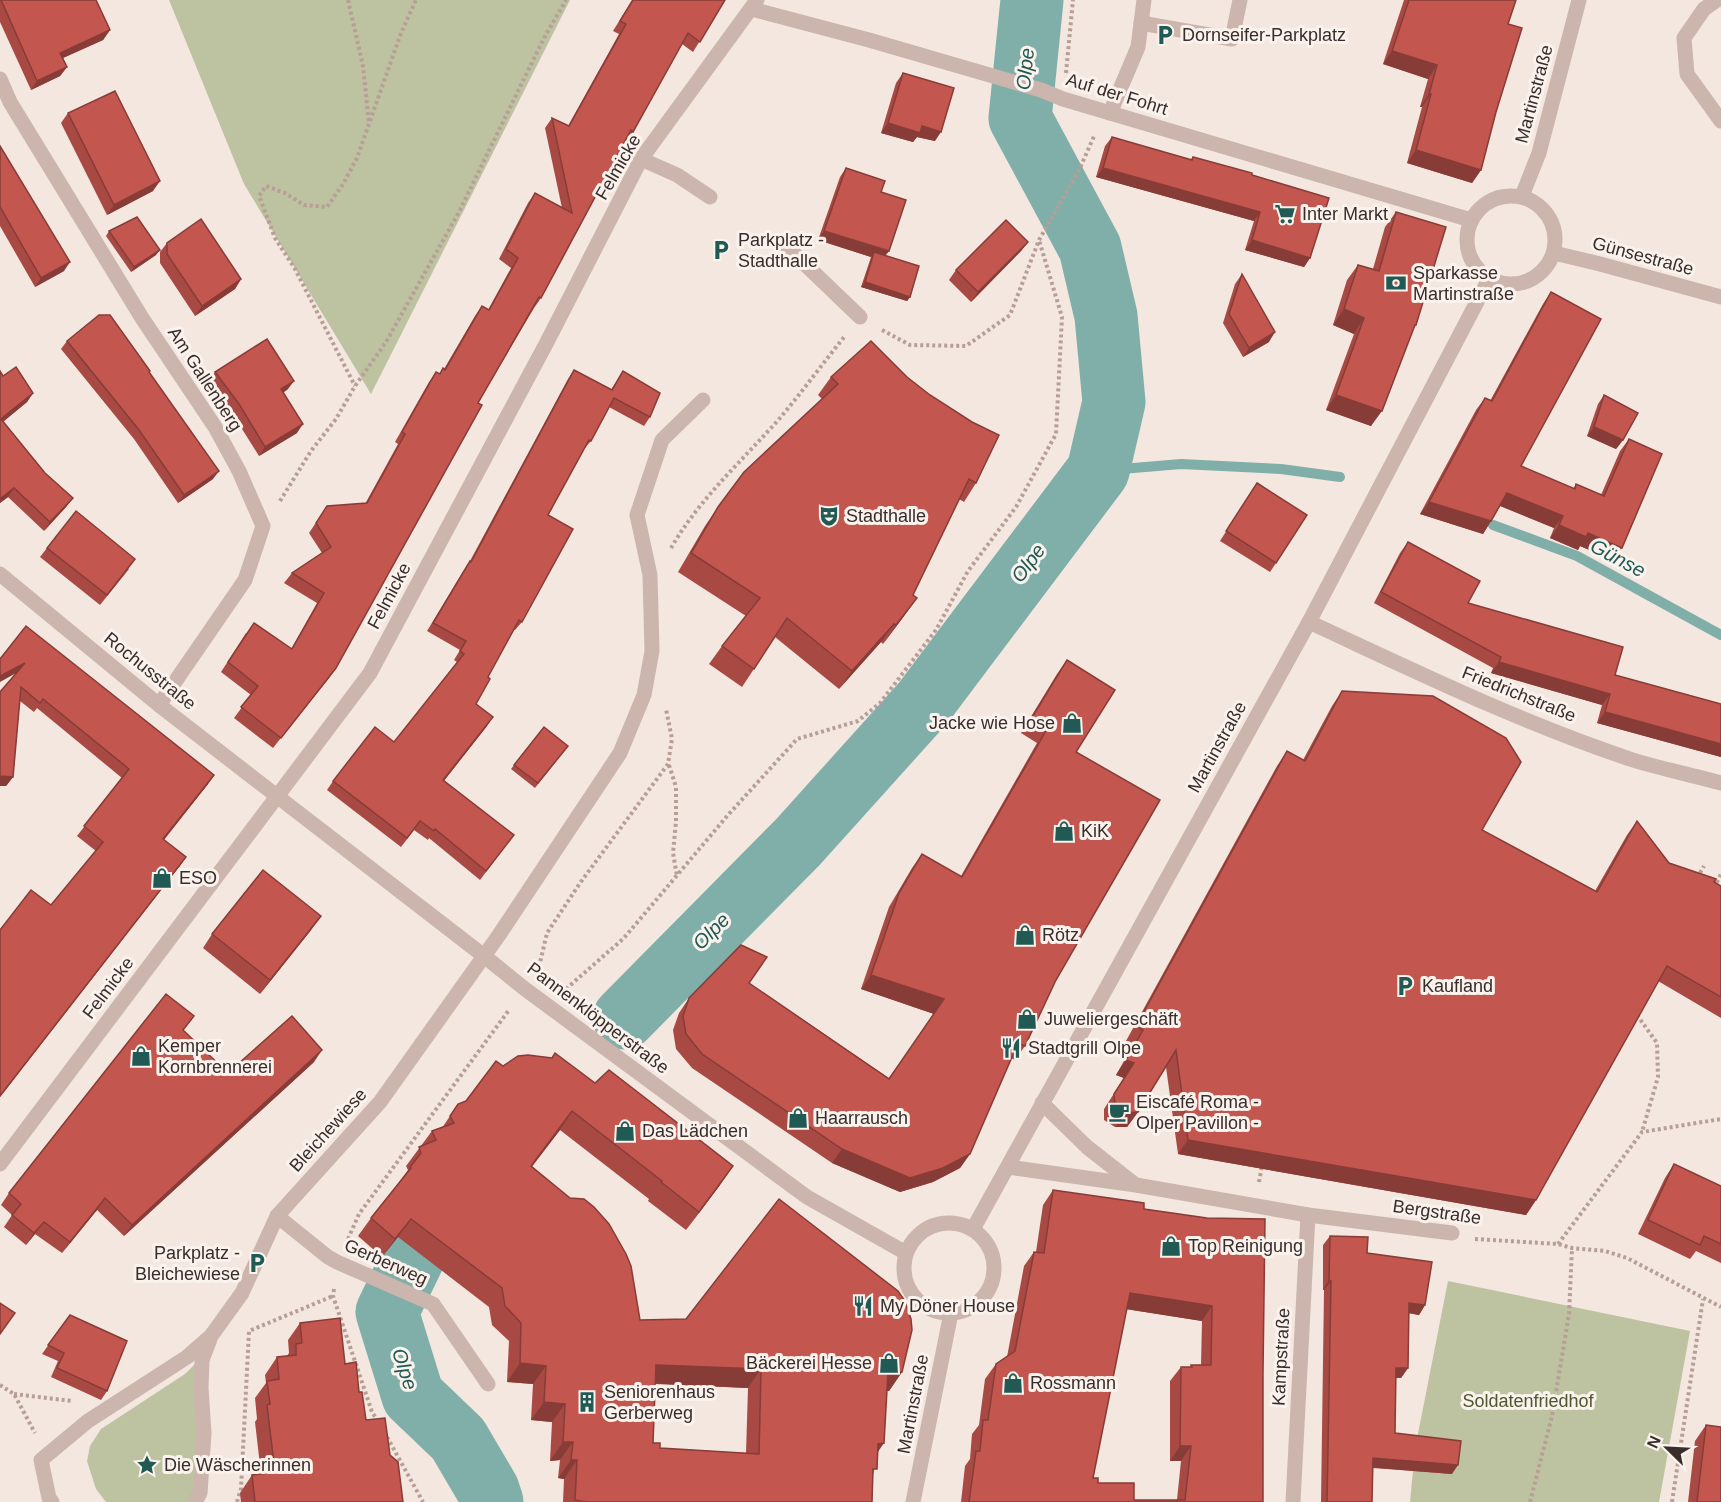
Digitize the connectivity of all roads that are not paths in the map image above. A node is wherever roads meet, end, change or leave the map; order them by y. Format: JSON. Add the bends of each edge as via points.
{"nodes":[{"id":1,"x":1143,"y":0,"type":"edge"},
{"id":2,"x":1240,"y":0,"type":"edge"},
{"id":3,"x":1579,"y":0,"type":"edge"},
{"id":4,"x":1717,"y":0,"type":"edge"},
{"id":5,"x":755,"y":4,"type":"edge"},
{"id":6,"x":1141,"y":23,"type":"junction"},
{"id":7,"x":0,"y":78,"type":"edge"},
{"id":8,"x":1110,"y":113,"type":"junction"},
{"id":9,"x":1721,"y":121,"type":"edge"},
{"id":10,"x":641,"y":159,"type":"junction"},
{"id":11,"x":1522,"y":196,"type":"junction"},
{"id":12,"x":710,"y":197,"type":"dead end"},
{"id":13,"x":1471,"y":220,"type":"junction"},
{"id":14,"x":786,"y":246,"type":"dead end"},
{"id":15,"x":1554,"y":253,"type":"junction"},
{"id":16,"x":1489,"y":279,"type":"junction"},
{"id":17,"x":1721,"y":297,"type":"edge"},
{"id":18,"x":860,"y":317,"type":"road end"},
{"id":19,"x":703,"y":400,"type":"dead end"},
{"id":20,"x":0,"y":574,"type":"edge"},
{"id":21,"x":1309,"y":622,"type":"junction"},
{"id":22,"x":159,"y":705,"type":"junction"},
{"id":23,"x":1721,"y":783,"type":"edge"},
{"id":24,"x":277,"y":797,"type":"junction"},
{"id":25,"x":484,"y":956,"type":"junction"},
{"id":26,"x":1042,"y":1103,"type":"junction"},
{"id":27,"x":0,"y":1164,"type":"edge"},
{"id":28,"x":1008,"y":1167,"type":"junction"},
{"id":29,"x":1136,"y":1185,"type":"junction"},
{"id":30,"x":1308,"y":1215,"type":"junction"},
{"id":31,"x":277,"y":1216,"type":"junction"},
{"id":32,"x":973,"y":1229,"type":"junction"},
{"id":33,"x":1452,"y":1233,"type":"road end"},
{"id":34,"x":906,"y":1253,"type":"junction"},
{"id":35,"x":951,"y":1313,"type":"junction"},
{"id":36,"x":211,"y":1336,"type":"junction"},
{"id":37,"x":488,"y":1384,"type":"dead end"},
{"id":38,"x":52,"y":1502,"type":"edge"},
{"id":39,"x":195,"y":1502,"type":"edge"},
{"id":40,"x":913,"y":1502,"type":"edge"},
{"id":41,"x":1293,"y":1502,"type":"edge"}],
"edges":[{"from":1,"to":6,"type":"street"},
{"from":2,"to":6,"type":"street","via":[[1232,39]]},
{"from":3,"to":11,"type":"street","name":"Martinstraße","via":[[1539,153]]},
{"from":4,"to":9,"type":"street","via":[[1704,9],[1684,38],[1687,74]]},
{"from":5,"to":8,"type":"street","name":"Auf der Fohrt"},
{"from":5,"to":10,"type":"street","name":"Felmicke"},
{"from":6,"to":8,"type":"street","via":[[1138,47]]},
{"from":7,"to":22,"type":"street","name":"Am Gallenberg","via":[[10,102],[136,309],[215,427],[263,526],[245,580]]},
{"from":8,"to":13,"type":"street","name":"Auf der Fohrt"},
{"from":10,"to":12,"type":"street","via":[[677,175]]},
{"from":10,"to":24,"type":"street","name":"Felmicke","via":[[370,673]]},
{"from":11,"to":13,"type":"street","via":[[1498,197],[1487,202]]},
{"from":11,"to":15,"type":"street","via":[[1543,208],[1550,218],[1556,241]]},
{"from":13,"to":16,"type":"street","via":[[1467,233],[1471,260]]},
{"from":14,"to":18,"type":"street"},
{"from":15,"to":16,"type":"street","via":[[1548,265],[1528,281],[1515,284]]},
{"from":15,"to":17,"type":"street","name":"Günsestraße"},
{"from":16,"to":21,"type":"street","name":"Martinstraße"},
{"from":19,"to":25,"type":"street","name":"Bleichewiese","via":[[662,440],[637,515],[650,575],[652,651],[644,695],[620,753]]},
{"from":20,"to":22,"type":"street","name":"Rochusstraße"},
{"from":21,"to":23,"type":"street","name":"Friedrichstraße","via":[[1533,722],[1633,760]]},
{"from":21,"to":26,"type":"street","name":"Martinstraße"},
{"from":22,"to":24,"type":"street","name":"Rochusstraße"},
{"from":24,"to":25,"type":"street","name":"Pannenklöpperstraße"},
{"from":24,"to":27,"type":"street","name":"Felmicke"},
{"from":25,"to":31,"type":"street","name":"Bleichewiese","via":[[380,1102]]},
{"from":25,"to":34,"type":"street","name":"Pannenklöpperstraße","via":[[807,1197]]},
{"from":26,"to":28,"type":"street","name":"Martinstraße"},
{"from":26,"to":29,"type":"street","name":"Bergstraße","via":[[1087,1147]]},
{"from":28,"to":29,"type":"street","name":"Bergstraße"},
{"from":28,"to":32,"type":"street","name":"Martinstraße"},
{"from":29,"to":30,"type":"street","name":"Bergstraße"},
{"from":30,"to":33,"type":"street","name":"Bergstraße"},
{"from":30,"to":41,"type":"street","name":"Kampstraße"},
{"from":31,"to":36,"type":"street","name":"Bleichewiese","via":[[242,1293]]},
{"from":31,"to":37,"type":"street","name":"Gerberweg","via":[[328,1257],[433,1304]]},
{"from":32,"to":34,"type":"street","via":[[958,1223],[928,1228]]},
{"from":32,"to":35,"type":"street","via":[[987,1242],[993,1257],[991,1284],[981,1300],[968,1309]]},
{"from":34,"to":35,"type":"street","via":[[903,1266],[910,1292],[921,1304]]},
{"from":35,"to":40,"type":"street","name":"Martinstraße"},
{"from":36,"to":38,"type":"street","name":"Bleichewiese","via":[[187,1357],[88,1421],[41,1460]]},
{"from":36,"to":39,"type":"street","name":"Bleichewiese","via":[[202,1360],[204,1433],[200,1493]]}]}
